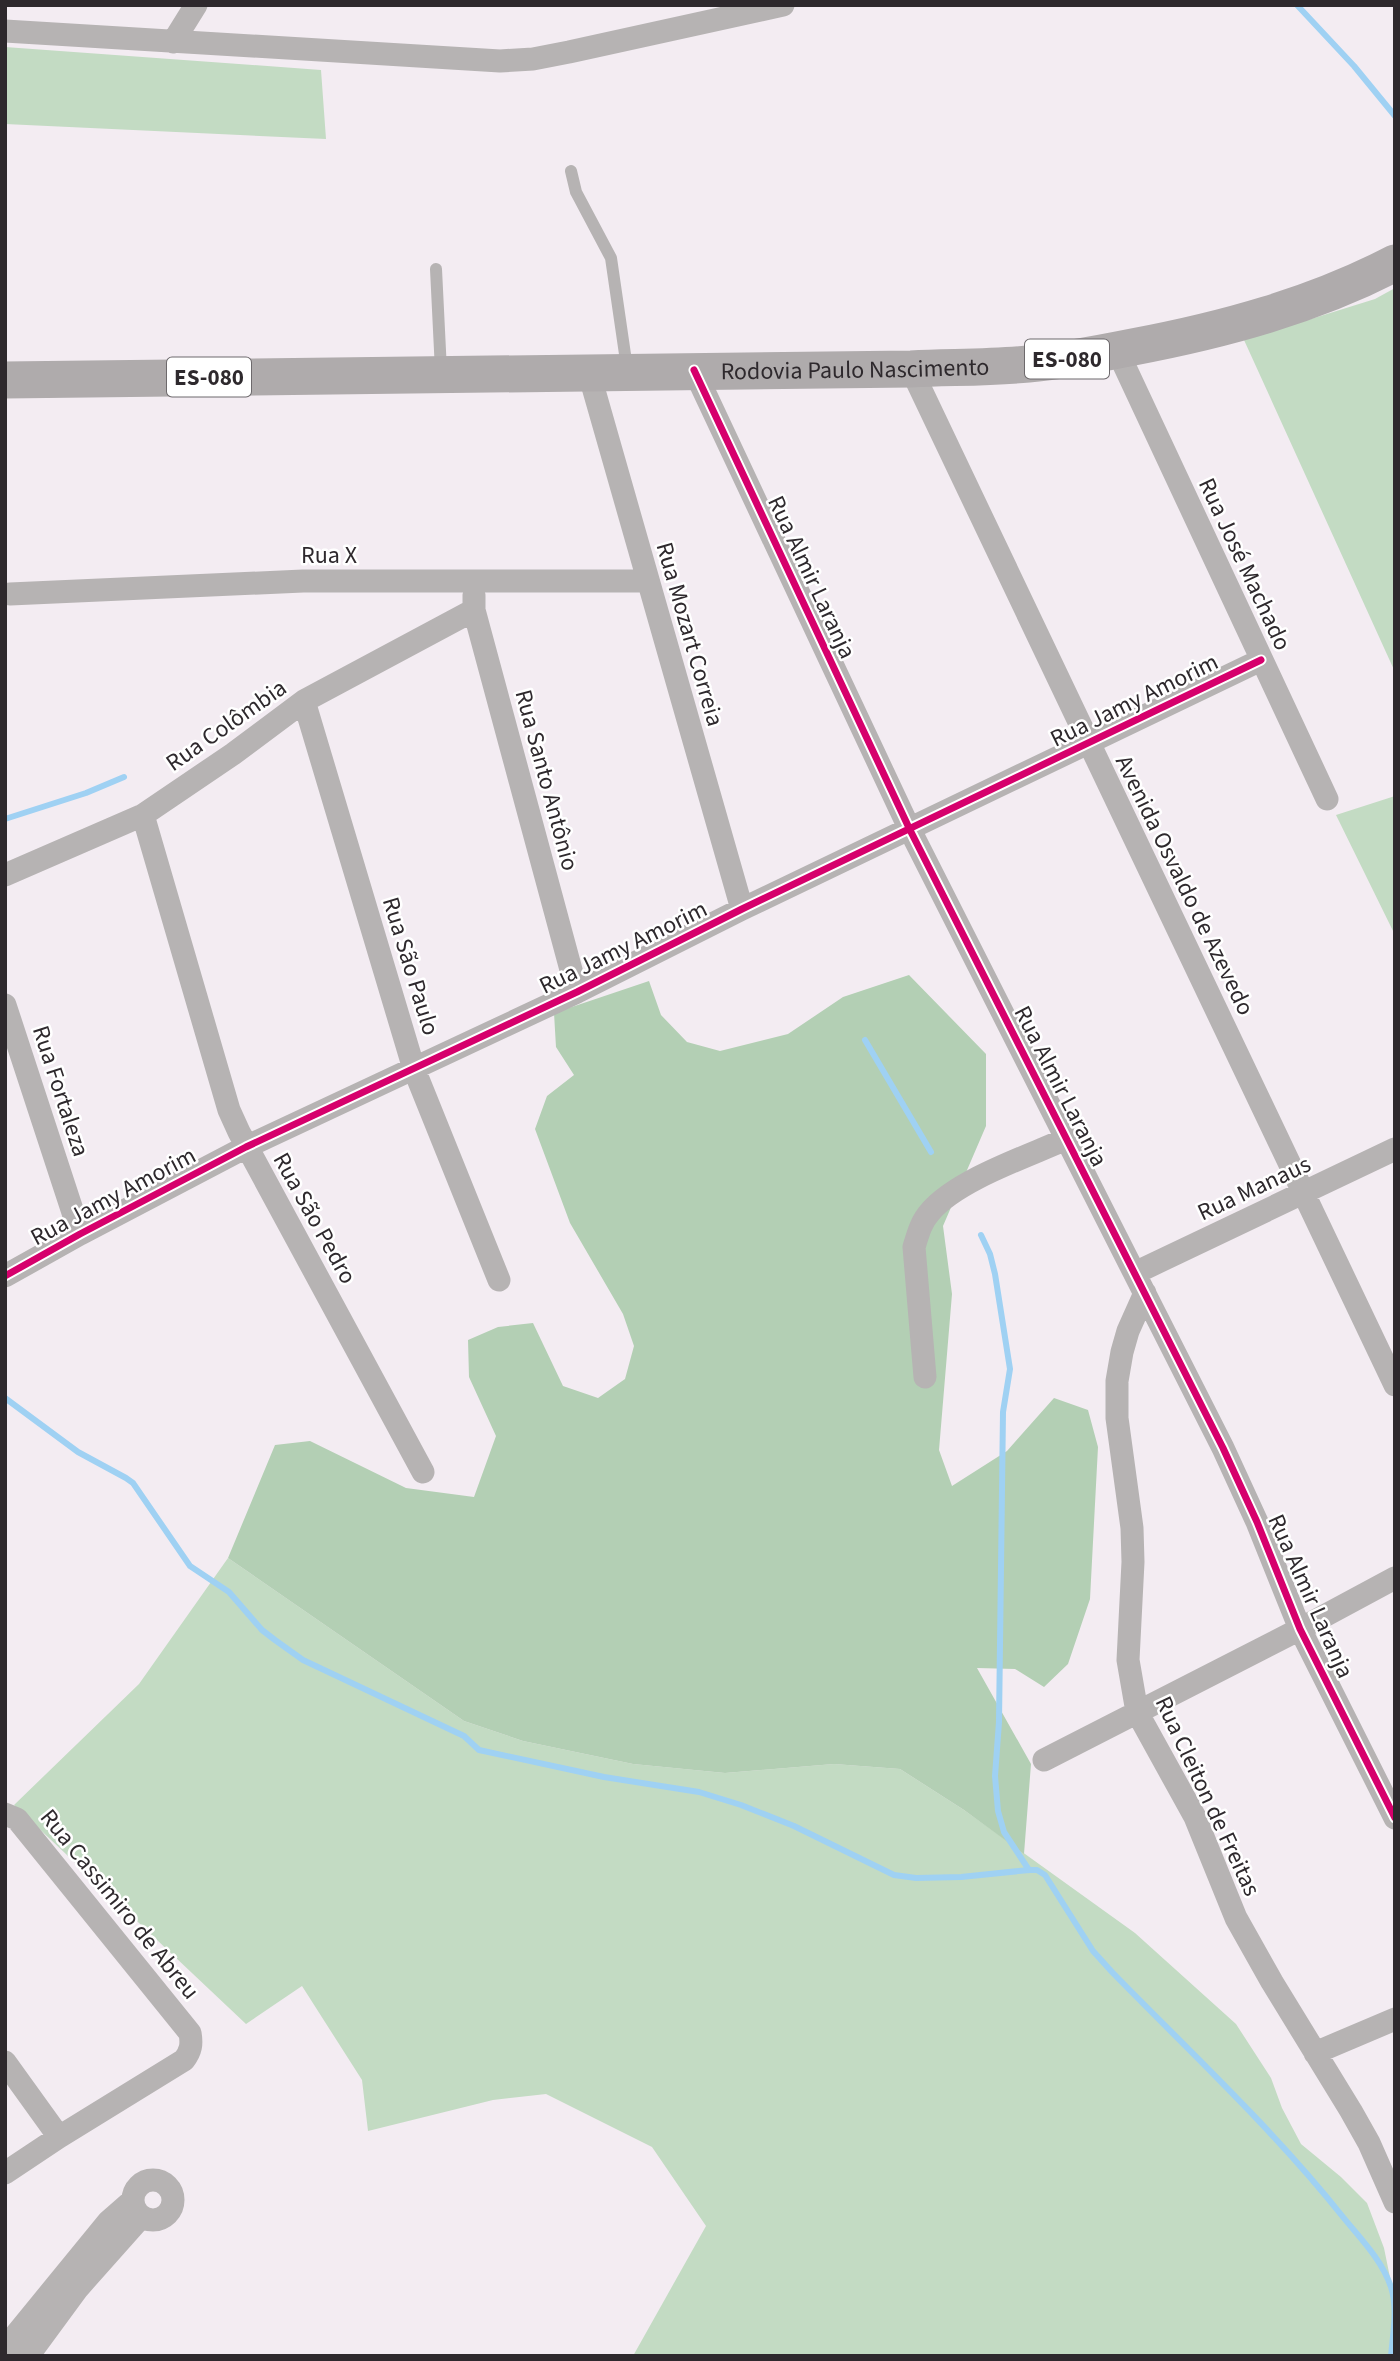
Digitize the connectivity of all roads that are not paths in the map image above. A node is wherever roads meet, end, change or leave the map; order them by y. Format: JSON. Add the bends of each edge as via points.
{"nodes":[{"id":1,"x":196,"y":5,"type":"edge"},
{"id":2,"x":783,"y":5,"type":"edge"},
{"id":3,"x":5,"y":31,"type":"edge"},
{"id":4,"x":173,"y":42,"type":"junction"},
{"id":5,"x":571,"y":172,"type":"dead end"},
{"id":6,"x":1395,"y":264,"type":"edge"},
{"id":7,"x":436,"y":269,"type":"dead end"},
{"id":8,"x":1117,"y":350,"type":"junction"},
{"id":9,"x":911,"y":369,"type":"junction"},
{"id":10,"x":694,"y":370,"type":"junction"},
{"id":11,"x":628,"y":372,"type":"junction"},
{"id":12,"x":589,"y":373,"type":"junction"},
{"id":13,"x":441,"y":375,"type":"junction"},
{"id":14,"x":5,"y":380,"type":"edge"},
{"id":15,"x":473,"y":581,"type":"junction"},
{"id":16,"x":648,"y":581,"type":"junction"},
{"id":17,"x":10,"y":594,"type":"dead end"},
{"id":18,"x":474,"y":610,"type":"junction"},
{"id":19,"x":1261,"y":660,"type":"junction"},
{"id":20,"x":304,"y":701,"type":"junction"},
{"id":21,"x":1088,"y":744,"type":"junction"},
{"id":22,"x":1327,"y":799,"type":"dead end"},
{"id":23,"x":143,"y":815,"type":"junction"},
{"id":24,"x":910,"y":830,"type":"junction"},
{"id":25,"x":5,"y":875,"type":"edge"},
{"id":26,"x":742,"y":909,"type":"junction"},
{"id":27,"x":577,"y":992,"type":"junction"},
{"id":28,"x":5,"y":1005,"type":"edge"},
{"id":29,"x":414,"y":1069,"type":"junction"},
{"id":30,"x":1066,"y":1139,"type":"junction"},
{"id":31,"x":246,"y":1147,"type":"junction"},
{"id":32,"x":1395,"y":1149,"type":"edge"},
{"id":33,"x":1303,"y":1194,"type":"junction"},
{"id":34,"x":80,"y":1234,"type":"junction"},
{"id":35,"x":5,"y":1276,"type":"edge"},
{"id":36,"x":499,"y":1280,"type":"dead end"},
{"id":37,"x":1140,"y":1283,"type":"junction"},
{"id":38,"x":925,"y":1377,"type":"dead end"},
{"id":39,"x":1395,"y":1385,"type":"edge"},
{"id":40,"x":423,"y":1472,"type":"dead end"},
{"id":41,"x":1395,"y":1578,"type":"edge"},
{"id":42,"x":1300,"y":1629,"type":"junction"},
{"id":43,"x":1137,"y":1712,"type":"junction"},
{"id":44,"x":1044,"y":1760,"type":"dead end"},
{"id":45,"x":5,"y":1814,"type":"edge"},
{"id":46,"x":1395,"y":1818,"type":"edge"},
{"id":47,"x":1395,"y":2018,"type":"edge"},
{"id":48,"x":1315,"y":2053,"type":"junction"},
{"id":49,"x":5,"y":2062,"type":"edge"},
{"id":50,"x":59,"y":2137,"type":"junction"},
{"id":51,"x":5,"y":2173,"type":"edge"},
{"id":52,"x":1395,"y":2202,"type":"edge"},
{"id":53,"x":137,"y":2209,"type":"dead end"},
{"id":54,"x":7,"y":2346,"type":"edge"}],
"edges":[{"from":1,"to":4,"type":"street"},
{"from":2,"to":4,"type":"street","via":[[557,54],[500,61]]},
{"from":3,"to":4,"type":"street"},
{"from":5,"to":11,"type":"lane","via":[[576,192],[611,258]]},
{"from":6,"to":8,"type":"main road","name":"Rodovia Paulo Nascimento","number":"ES-080","via":[[1316,299],[1220,328]]},
{"from":7,"to":13,"type":"lane"},
{"from":8,"to":9,"type":"main road","name":"Rodovia Paulo Nascimento","number":"ES-080","via":[[1027,365]]},
{"from":8,"to":19,"type":"street","name":"Rua José Machado"},
{"from":9,"to":10,"type":"main road","name":"Rodovia Paulo Nascimento","number":"ES-080"},
{"from":9,"to":21,"type":"street","name":"Avenida Osvaldo de Azevedo"},
{"from":10,"to":11,"type":"main road","name":"Rodovia Paulo Nascimento","number":"ES-080"},
{"from":10,"to":24,"type":"street","name":"Rua Almir Laranja"},
{"from":11,"to":12,"type":"main road","name":"Rodovia Paulo Nascimento","number":"ES-080"},
{"from":12,"to":13,"type":"main road","name":"Rodovia Paulo Nascimento","number":"ES-080"},
{"from":12,"to":16,"type":"street","name":"Rua Mozart Correia"},
{"from":13,"to":14,"type":"main road","name":"Rodovia Paulo Nascimento","number":"ES-080"},
{"from":15,"to":16,"type":"street","name":"Rua X"},
{"from":15,"to":17,"type":"street","name":"Rua X","via":[[303,581]]},
{"from":15,"to":18,"type":"street","name":"Rua Santo Antônio"},
{"from":16,"to":26,"type":"street","name":"Rua Mozart Correia"},
{"from":18,"to":20,"type":"street","name":"Rua Colômbia"},
{"from":18,"to":27,"type":"street","name":"Rua Santo Antônio"},
{"from":19,"to":21,"type":"street","name":"Rua Jamy Amorim"},
{"from":19,"to":22,"type":"street","name":"Rua José Machado"},
{"from":20,"to":23,"type":"street","name":"Rua Colômbia"},
{"from":20,"to":29,"type":"street","name":"Rua São Paulo"},
{"from":21,"to":24,"type":"street","name":"Rua Jamy Amorim"},
{"from":21,"to":33,"type":"street","name":"Avenida Osvaldo de Azevedo"},
{"from":23,"to":25,"type":"street","name":"Rua Colômbia"},
{"from":23,"to":31,"type":"street","name":"Rua São Pedro","via":[[229,1110]]},
{"from":24,"to":26,"type":"street","name":"Rua Jamy Amorim"},
{"from":24,"to":30,"type":"street","name":"Rua Almir Laranja"},
{"from":26,"to":27,"type":"street","name":"Rua Jamy Amorim"},
{"from":27,"to":29,"type":"street","name":"Rua Jamy Amorim"},
{"from":28,"to":34,"type":"street","name":"Rua Fortaleza"},
{"from":29,"to":31,"type":"street","name":"Rua Jamy Amorim"},
{"from":29,"to":36,"type":"street","name":"Rua São Paulo"},
{"from":30,"to":37,"type":"street","name":"Rua Almir Laranja"},
{"from":30,"to":38,"type":"street","via":[[958,1188],[929,1213],[914,1247]]},
{"from":31,"to":34,"type":"street","name":"Rua Jamy Amorim"},
{"from":31,"to":40,"type":"street","name":"Rua São Pedro"},
{"from":32,"to":33,"type":"street","name":"Rua Manaus"},
{"from":33,"to":37,"type":"street","name":"Rua Manaus"},
{"from":33,"to":39,"type":"street","name":"Avenida Osvaldo de Azevedo"},
{"from":34,"to":35,"type":"street","name":"Rua Jamy Amorim"},
{"from":37,"to":42,"type":"street","name":"Rua Almir Laranja","via":[[1235,1473]]},
{"from":37,"to":43,"type":"street","name":"Rua Cleiton de Freitas","via":[[1117,1381],[1132,1528],[1128,1660]]},
{"from":41,"to":42,"type":"street"},
{"from":42,"to":43,"type":"street"},
{"from":42,"to":46,"type":"street","name":"Rua Almir Laranja"},
{"from":43,"to":44,"type":"street"},
{"from":43,"to":48,"type":"street","name":"Rua Cleiton de Freitas","via":[[1195,1817],[1236,1918]]},
{"from":45,"to":50,"type":"street","name":"Rua Cassimiro de Abreu","via":[[17,1819],[190,2033],[192,2043],[184,2060]]},
{"from":47,"to":48,"type":"street"},
{"from":48,"to":52,"type":"street","name":"Rua Cleiton de Freitas","via":[[1369,2143]]},
{"from":49,"to":50,"type":"street"},
{"from":50,"to":51,"type":"street"},
{"from":53,"to":54,"type":"street","via":[[108,2222]]}]}
